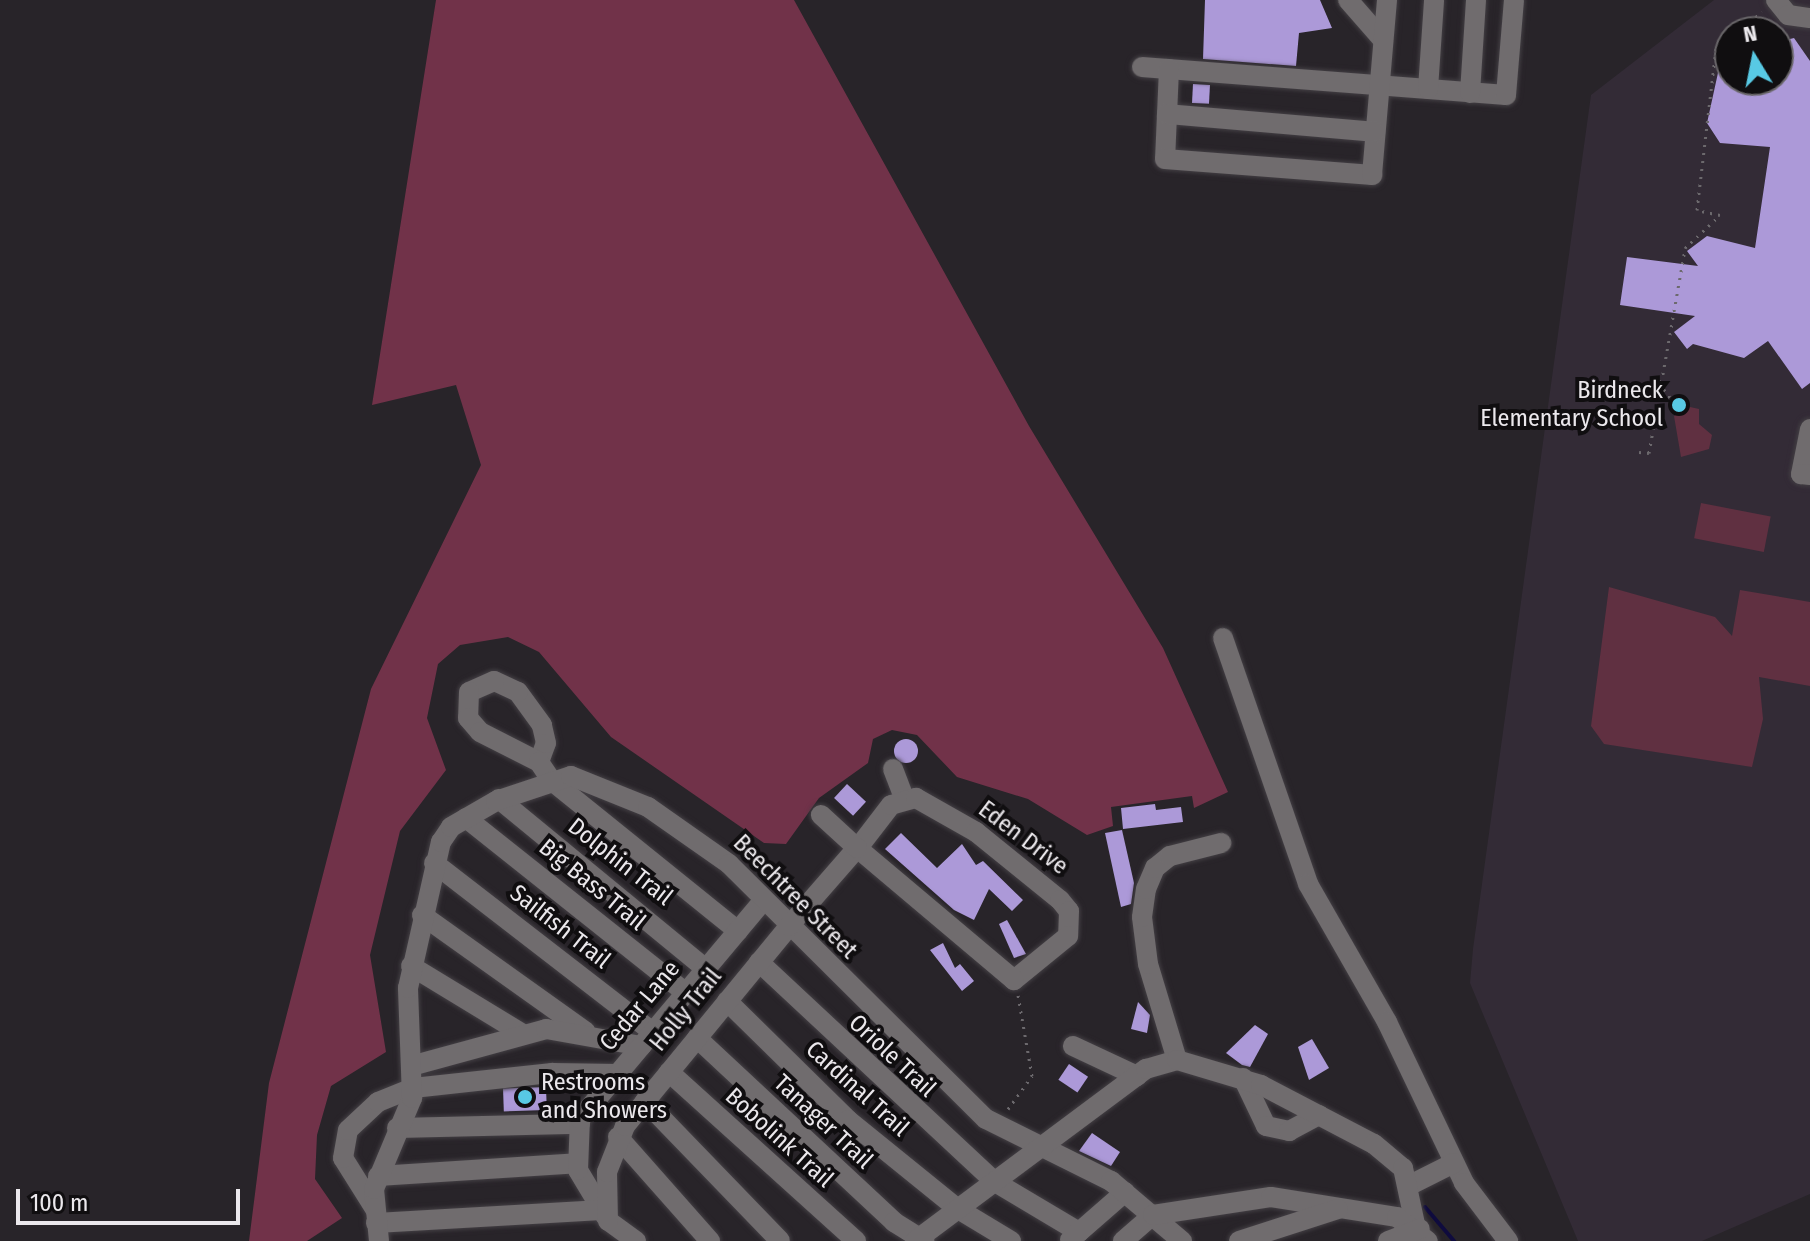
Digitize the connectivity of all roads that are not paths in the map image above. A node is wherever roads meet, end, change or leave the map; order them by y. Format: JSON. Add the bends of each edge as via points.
{"nodes":[{"id":1,"x":1348,"y":0,"type":"edge"},
{"id":2,"x":1387,"y":0,"type":"edge"},
{"id":3,"x":1434,"y":0,"type":"edge"},
{"id":4,"x":1476,"y":0,"type":"edge"},
{"id":5,"x":1514,"y":0,"type":"edge"},
{"id":6,"x":1776,"y":1,"type":"edge"},
{"id":7,"x":1810,"y":18,"type":"edge"},
{"id":8,"x":1383,"y":40,"type":"junction"},
{"id":9,"x":1142,"y":67,"type":"dead end"},
{"id":10,"x":1169,"y":69,"type":"junction"},
{"id":11,"x":1379,"y":86,"type":"junction"},
{"id":12,"x":1428,"y":89,"type":"junction"},
{"id":13,"x":1470,"y":93,"type":"junction"},
{"id":14,"x":1167,"y":114,"type":"junction"},
{"id":15,"x":1375,"y":132,"type":"junction"},
{"id":16,"x":1810,"y":429,"type":"edge"},
{"id":17,"x":1810,"y":475,"type":"edge"},
{"id":18,"x":1223,"y":638,"type":"dead end"},
{"id":19,"x":539,"y":762,"type":"dead end"},
{"id":20,"x":893,"y":769,"type":"dead end"},
{"id":21,"x":552,"y":781,"type":"junction"},
{"id":22,"x":904,"y":798,"type":"junction"},
{"id":23,"x":499,"y":799,"type":"junction"},
{"id":24,"x":821,"y":815,"type":"dead end"},
{"id":25,"x":466,"y":818,"type":"junction"},
{"id":26,"x":1221,"y":843,"type":"dead end"},
{"id":27,"x":857,"y":848,"type":"junction"},
{"id":28,"x":434,"y":863,"type":"junction"},
{"id":29,"x":764,"y":900,"type":"junction"},
{"id":30,"x":422,"y":915,"type":"junction"},
{"id":31,"x":789,"y":926,"type":"junction"},
{"id":32,"x":738,"y":931,"type":"junction"},
{"id":33,"x":759,"y":962,"type":"junction"},
{"id":34,"x":411,"y":966,"type":"junction"},
{"id":35,"x":706,"y":969,"type":"junction"},
{"id":36,"x":686,"y":993,"type":"junction"},
{"id":37,"x":727,"y":1001,"type":"junction"},
{"id":38,"x":586,"y":1032,"type":"junction"},
{"id":39,"x":521,"y":1033,"type":"junction"},
{"id":40,"x":697,"y":1038,"type":"junction"},
{"id":41,"x":647,"y":1039,"type":"junction"},
{"id":42,"x":1073,"y":1046,"type":"dead end"},
{"id":43,"x":1177,"y":1060,"type":"junction"},
{"id":44,"x":411,"y":1066,"type":"junction"},
{"id":45,"x":669,"y":1072,"type":"junction"},
{"id":46,"x":618,"y":1074,"type":"junction"},
{"id":47,"x":1137,"y":1076,"type":"junction"},
{"id":48,"x":1243,"y":1078,"type":"junction"},
{"id":49,"x":413,"y":1088,"type":"junction"},
{"id":50,"x":645,"y":1101,"type":"junction"},
{"id":51,"x":1319,"y":1115,"type":"junction"},
{"id":52,"x":580,"y":1124,"type":"junction"},
{"id":53,"x":397,"y":1128,"type":"junction"},
{"id":54,"x":618,"y":1137,"type":"junction"},
{"id":55,"x":1042,"y":1147,"type":"junction"},
{"id":56,"x":577,"y":1163,"type":"junction"},
{"id":57,"x":1454,"y":1163,"type":"junction"},
{"id":58,"x":378,"y":1176,"type":"junction"},
{"id":59,"x":995,"y":1182,"type":"junction"},
{"id":60,"x":1410,"y":1185,"type":"junction"},
{"id":61,"x":1125,"y":1192,"type":"junction"},
{"id":62,"x":1346,"y":1206,"type":"junction"},
{"id":63,"x":958,"y":1209,"type":"junction"},
{"id":64,"x":605,"y":1215,"type":"junction"},
{"id":65,"x":1153,"y":1215,"type":"junction"},
{"id":66,"x":375,"y":1229,"type":"edge"},
{"id":67,"x":1421,"y":1231,"type":"edge"},
{"id":68,"x":1074,"y":1236,"type":"edge"},
{"id":69,"x":920,"y":1240,"type":"edge"},
{"id":70,"x":614,"y":1241,"type":"edge"},
{"id":71,"x":636,"y":1241,"type":"edge"},
{"id":72,"x":710,"y":1241,"type":"edge"},
{"id":73,"x":780,"y":1241,"type":"edge"},
{"id":74,"x":856,"y":1241,"type":"edge"},
{"id":75,"x":1011,"y":1241,"type":"edge"},
{"id":76,"x":1123,"y":1241,"type":"edge"},
{"id":77,"x":1182,"y":1241,"type":"edge"},
{"id":78,"x":1239,"y":1241,"type":"edge"},
{"id":79,"x":1388,"y":1241,"type":"edge"},
{"id":80,"x":1508,"y":1241,"type":"edge"}],
"edges":[{"from":1,"to":8,"type":"street"},
{"from":2,"to":8,"type":"street"},
{"from":3,"to":12,"type":"street"},
{"from":4,"to":13,"type":"street"},
{"from":5,"to":13,"type":"street","via":[[1506,95]]},
{"from":6,"to":7,"type":"street","via":[[1788,15]]},
{"from":8,"to":11,"type":"street"},
{"from":9,"to":10,"type":"street"},
{"from":10,"to":11,"type":"street"},
{"from":10,"to":14,"type":"street"},
{"from":11,"to":12,"type":"street"},
{"from":11,"to":15,"type":"street"},
{"from":12,"to":13,"type":"street"},
{"from":14,"to":15,"type":"street"},
{"from":14,"to":15,"type":"street","via":[[1165,159],[1372,175]]},
{"from":16,"to":17,"type":"street","via":[[1801,474]]},
{"from":18,"to":57,"type":"street","via":[[1308,884],[1387,1022]]},
{"from":19,"to":21,"type":"street"},
{"from":20,"to":22,"type":"street"},
{"from":21,"to":23,"type":"street","name":"Beechtree Street"},
{"from":21,"to":29,"type":"street","name":"Beechtree Street","via":[[592,780],[648,807],[729,864]]},
{"from":21,"to":32,"type":"street"},
{"from":22,"to":27,"type":"street"},
{"from":22,"to":27,"type":"street","name":"Eden Drive","via":[[932,805],[976,832],[1069,911],[1068,936],[1014,980]]},
{"from":23,"to":25,"type":"street","name":"Beechtree Street"},
{"from":23,"to":35,"type":"street","name":"Dolphin Trail"},
{"from":24,"to":27,"type":"street"},
{"from":25,"to":28,"type":"street","name":"Beechtree Street","via":[[451,827]]},
{"from":25,"to":36,"type":"street","name":"Big Bass Trail"},
{"from":26,"to":43,"type":"street","via":[[1170,856],[1155,868],[1146,889],[1148,964]]},
{"from":27,"to":31,"type":"street"},
{"from":28,"to":30,"type":"street","name":"Beechtree Street"},
{"from":28,"to":41,"type":"street","name":"Sailfish Trail"},
{"from":29,"to":31,"type":"street","name":"Beechtree Street"},
{"from":29,"to":32,"type":"street","name":"Cedar Lane"},
{"from":30,"to":34,"type":"street","name":"Beechtree Street"},
{"from":30,"to":38,"type":"street"},
{"from":31,"to":33,"type":"street","name":"Holly Trail"},
{"from":31,"to":55,"type":"street","name":"Beechtree Street","via":[[913,1040],[986,1119]]},
{"from":32,"to":35,"type":"street","name":"Cedar Lane"},
{"from":33,"to":37,"type":"street","name":"Holly Trail"},
{"from":33,"to":59,"type":"street","name":"Oriole Trail"},
{"from":34,"to":39,"type":"street"},
{"from":34,"to":44,"type":"street","name":"Beechtree Street"},
{"from":35,"to":36,"type":"street","name":"Cedar Lane"},
{"from":36,"to":41,"type":"street","name":"Cedar Lane"},
{"from":37,"to":40,"type":"street","name":"Holly Trail"},
{"from":37,"to":63,"type":"street","name":"Cardinal Trail","via":[[848,1120]]},
{"from":38,"to":39,"type":"street"},
{"from":38,"to":41,"type":"street"},
{"from":39,"to":44,"type":"street"},
{"from":40,"to":45,"type":"street","name":"Holly Trail"},
{"from":40,"to":69,"type":"street","name":"Tanager Trail","via":[[830,1165]]},
{"from":41,"to":46,"type":"street","name":"Cedar Lane"},
{"from":42,"to":47,"type":"street"},
{"from":43,"to":47,"type":"street"},
{"from":43,"to":48,"type":"street"},
{"from":44,"to":49,"type":"street","name":"Beechtree Street"},
{"from":45,"to":50,"type":"street","name":"Holly Trail"},
{"from":45,"to":74,"type":"street","name":"Bobolink Trail"},
{"from":46,"to":49,"type":"street","via":[[552,1073]]},
{"from":46,"to":52,"type":"street","name":"Cedar Lane"},
{"from":47,"to":55,"type":"street"},
{"from":48,"to":51,"type":"street"},
{"from":48,"to":51,"type":"street","via":[[1266,1126],[1289,1131]]},
{"from":49,"to":53,"type":"street","name":"Beechtree Street"},
{"from":49,"to":66,"type":"street","via":[[361,1114],[345,1140],[348,1176]]},
{"from":50,"to":54,"type":"street","name":"Holly Trail"},
{"from":50,"to":73,"type":"street"},
{"from":51,"to":60,"type":"street","via":[[1374,1144],[1403,1168]]},
{"from":52,"to":53,"type":"street"},
{"from":52,"to":56,"type":"street"},
{"from":53,"to":58,"type":"street","name":"Beechtree Street"},
{"from":54,"to":64,"type":"street","name":"Holly Trail","via":[[607,1172]]},
{"from":54,"to":72,"type":"street"},
{"from":55,"to":59,"type":"street"},
{"from":55,"to":61,"type":"street","name":"Beechtree Street"},
{"from":56,"to":58,"type":"street"},
{"from":56,"to":64,"type":"street"},
{"from":57,"to":60,"type":"street"},
{"from":57,"to":80,"type":"street"},
{"from":58,"to":66,"type":"street","name":"Beechtree Street"},
{"from":59,"to":63,"type":"street"},
{"from":59,"to":68,"type":"street","name":"Oriole Trail"},
{"from":60,"to":67,"type":"street"},
{"from":61,"to":65,"type":"street","name":"Beechtree Street"},
{"from":61,"to":68,"type":"street"},
{"from":62,"to":65,"type":"street","via":[[1271,1197]]},
{"from":62,"to":67,"type":"street"},
{"from":62,"to":78,"type":"street"},
{"from":63,"to":69,"type":"street"},
{"from":63,"to":75,"type":"street","name":"Cardinal Trail"},
{"from":64,"to":66,"type":"street"},
{"from":64,"to":70,"type":"street"},
{"from":64,"to":71,"type":"street"},
{"from":65,"to":76,"type":"street"},
{"from":65,"to":77,"type":"street","name":"Beechtree Street"},
{"from":67,"to":79,"type":"street"}]}
